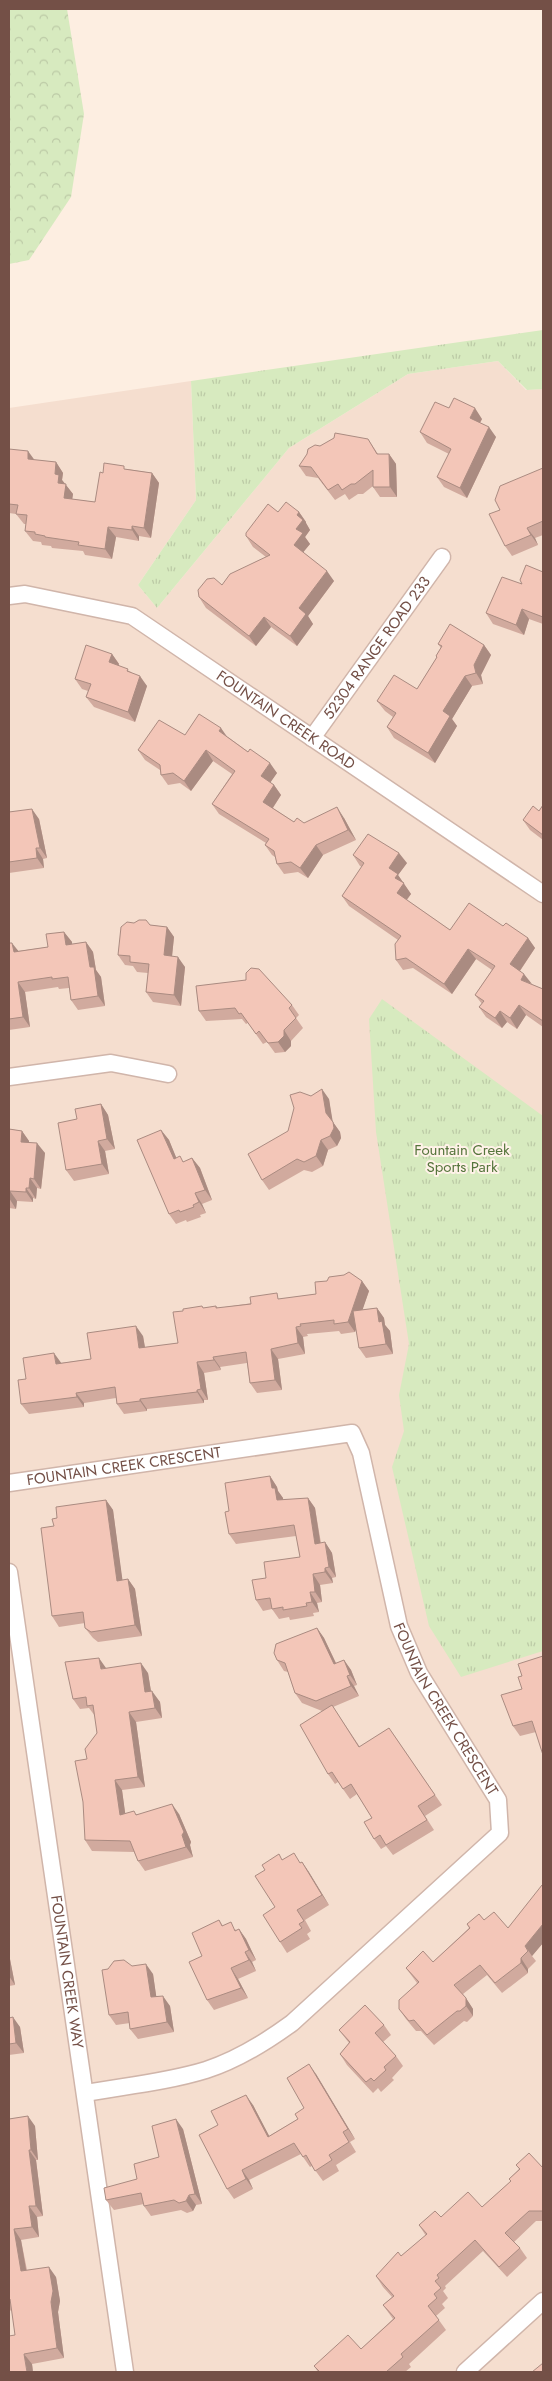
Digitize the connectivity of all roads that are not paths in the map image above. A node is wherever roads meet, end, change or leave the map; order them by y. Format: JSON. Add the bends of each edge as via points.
{"nodes":[{"id":1,"x":442,"y":557,"type":"dead end"},
{"id":2,"x":9,"y":596,"type":"edge"},
{"id":3,"x":312,"y":738,"type":"junction"},
{"id":4,"x":543,"y":894,"type":"edge"},
{"id":5,"x":168,"y":1074,"type":"dead end"},
{"id":6,"x":9,"y":1078,"type":"edge"},
{"id":7,"x":9,"y":1483,"type":"edge"},
{"id":8,"x":9,"y":1572,"type":"edge"},
{"id":9,"x":86,"y":2093,"type":"junction"},
{"id":10,"x":543,"y":2301,"type":"edge"},
{"id":11,"x":125,"y":2372,"type":"edge"},
{"id":12,"x":465,"y":2372,"type":"edge"}],
"edges":[{"from":1,"to":3,"type":"street","name":"52304 RANGE ROAD 233"},
{"from":2,"to":3,"type":"street","name":"FOUNTAIN CREEK ROAD","via":[[25,594],[132,616]]},
{"from":3,"to":4,"type":"street","name":"FOUNTAIN CREEK ROAD"},
{"from":5,"to":6,"type":"street","via":[[111,1063]]},
{"from":7,"to":9,"type":"street","name":"FOUNTAIN CREEK CRESCENT","via":[[352,1433],[361,1454],[398,1626],[419,1672],[498,1800],[500,1833],[292,2023],[261,2045],[207,2070]]},
{"from":8,"to":9,"type":"street","name":"FOUNTAIN CREEK WAY"},
{"from":9,"to":11,"type":"street","name":"FOUNTAIN CREEK WAY"},
{"from":10,"to":12,"type":"street"}]}
